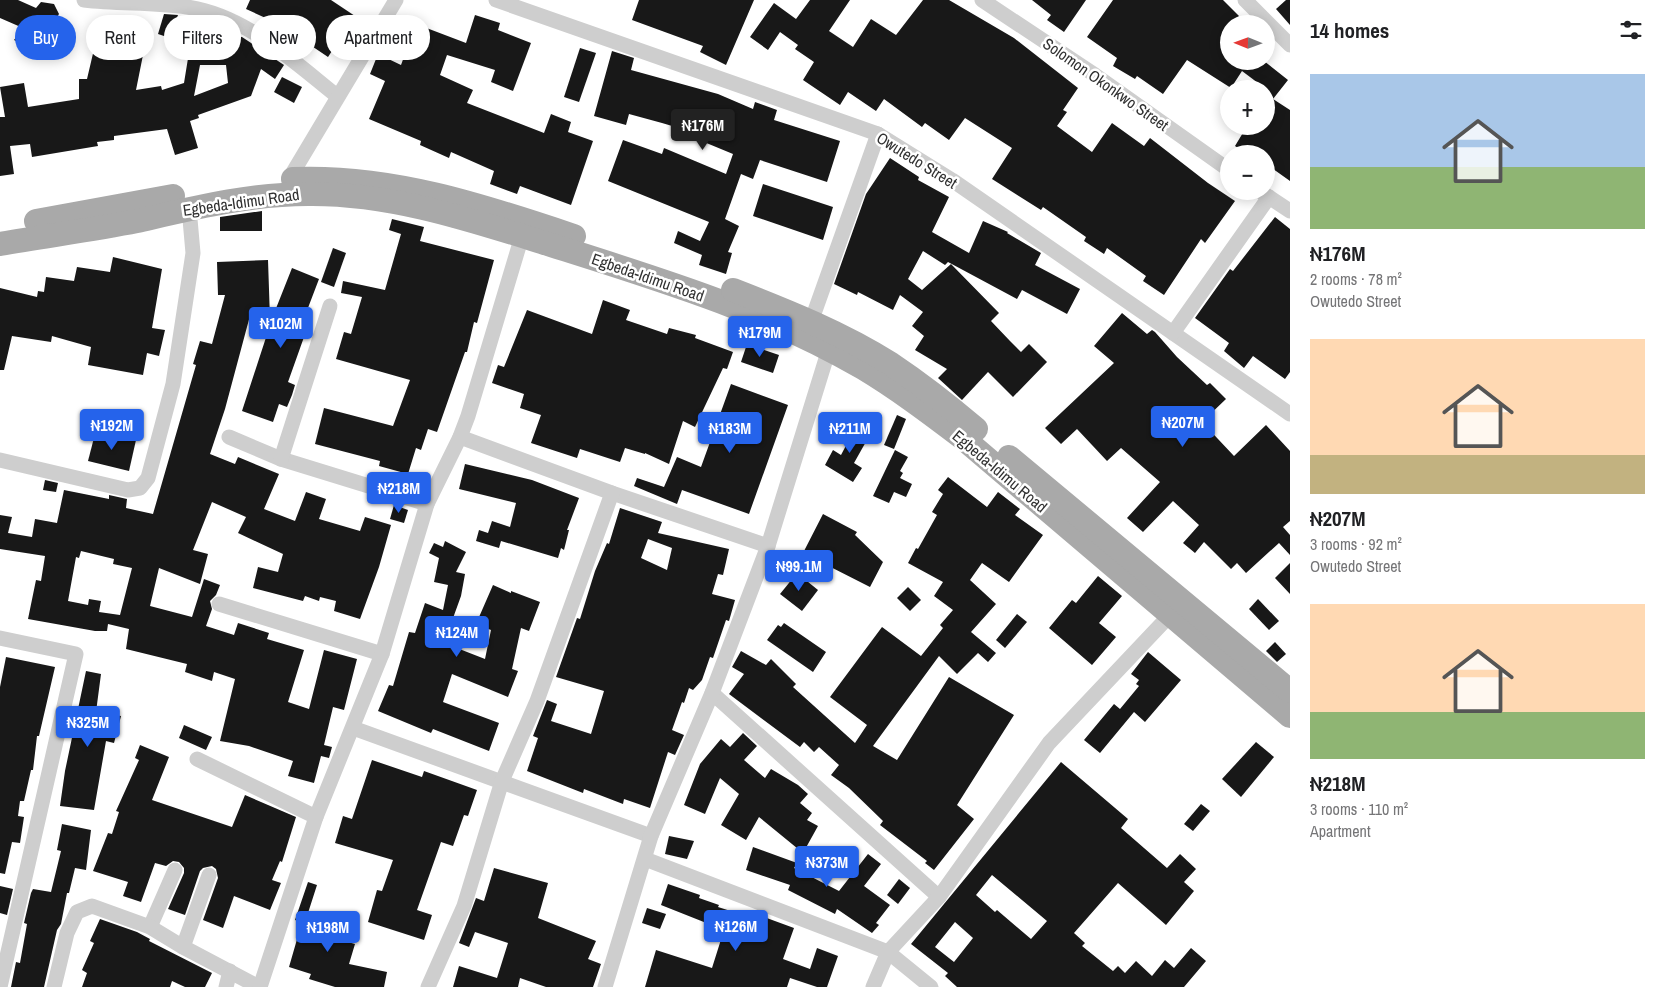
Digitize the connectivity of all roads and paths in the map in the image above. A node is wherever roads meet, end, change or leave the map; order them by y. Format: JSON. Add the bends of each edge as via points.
{"nodes":[{"id":1,"x":84,"y":0,"type":"edge"},
{"id":2,"x":396,"y":0,"type":"edge"},
{"id":3,"x":496,"y":0,"type":"edge"},
{"id":4,"x":982,"y":0,"type":"edge"},
{"id":5,"x":1245,"y":0,"type":"edge"},
{"id":6,"x":1290,"y":45,"type":"edge"},
{"id":7,"x":337,"y":96,"type":"junction"},
{"id":8,"x":878,"y":134,"type":"junction"},
{"id":9,"x":1220,"y":164,"type":"edge"},
{"id":10,"x":289,"y":179,"type":"junction"},
{"id":11,"x":1261,"y":200,"type":"edge"},
{"id":12,"x":1273,"y":200,"type":"edge"},
{"id":13,"x":189,"y":208,"type":"junction"},
{"id":14,"x":135,"y":212,"type":"junction"},
{"id":15,"x":1290,"y":212,"type":"edge"},
{"id":16,"x":0,"y":227,"type":"edge"},
{"id":17,"x":522,"y":236,"type":"junction"},
{"id":18,"x":0,"y":244,"type":"edge"},
{"id":19,"x":330,"y":306,"type":"dead end"},
{"id":20,"x":811,"y":322,"type":"junction"},
{"id":21,"x":1173,"y":333,"type":"junction"},
{"id":22,"x":829,"y":349,"type":"junction"},
{"id":23,"x":1290,"y":414,"type":"edge"},
{"id":24,"x":229,"y":437,"type":"dead end"},
{"id":25,"x":460,"y":437,"type":"junction"},
{"id":26,"x":281,"y":459,"type":"junction"},
{"id":27,"x":0,"y":460,"type":"edge"},
{"id":28,"x":612,"y":493,"type":"junction"},
{"id":29,"x":427,"y":504,"type":"junction"},
{"id":30,"x":768,"y":546,"type":"junction"},
{"id":31,"x":220,"y":604,"type":"dead end"},
{"id":32,"x":1171,"y":614,"type":"junction"},
{"id":33,"x":0,"y":638,"type":"edge"},
{"id":34,"x":382,"y":654,"type":"junction"},
{"id":35,"x":1290,"y":691,"type":"edge"},
{"id":36,"x":712,"y":693,"type":"junction"},
{"id":37,"x":1290,"y":716,"type":"edge"},
{"id":38,"x":353,"y":728,"type":"junction"},
{"id":39,"x":196,"y":759,"type":"dead end"},
{"id":40,"x":502,"y":782,"type":"junction"},
{"id":41,"x":316,"y":817,"type":"junction"},
{"id":42,"x":651,"y":836,"type":"junction"},
{"id":43,"x":645,"y":860,"type":"junction"},
{"id":44,"x":175,"y":870,"type":"dead end"},
{"id":45,"x":209,"y":875,"type":"dead end"},
{"id":46,"x":939,"y":897,"type":"junction"},
{"id":47,"x":150,"y":926,"type":"junction"},
{"id":48,"x":183,"y":947,"type":"junction"},
{"id":49,"x":888,"y":952,"type":"junction"},
{"id":50,"x":230,"y":971,"type":"junction"},
{"id":51,"x":0,"y":987,"type":"edge"},
{"id":52,"x":54,"y":987,"type":"edge"},
{"id":53,"x":226,"y":987,"type":"edge"},
{"id":54,"x":260,"y":987,"type":"edge"},
{"id":55,"x":428,"y":987,"type":"edge"},
{"id":56,"x":605,"y":987,"type":"edge"},
{"id":57,"x":873,"y":987,"type":"edge"},
{"id":58,"x":931,"y":987,"type":"edge"}],
"edges":[{"from":1,"to":7,"type":"street","via":[[190,7],[232,20],[276,48]]},
{"from":2,"to":7,"type":"street"},
{"from":3,"to":8,"type":"street","name":"Owutedo Street"},
{"from":4,"to":9,"type":"street","name":"Solomon Okonkwo Street","via":[[1096,75]]},
{"from":5,"to":6,"type":"street"},
{"from":7,"to":10,"type":"street"},
{"from":8,"to":20,"type":"street"},
{"from":8,"to":21,"type":"street","name":"Owutedo Street","via":[[952,180]]},
{"from":10,"to":14,"type":"main road","name":"Egbeda-Idimu Road","via":[[192,192]]},
{"from":10,"to":20,"type":"main road","name":"Egbeda-Idimu Road","via":[[329,178],[408,187],[501,211],[730,288]]},
{"from":11,"to":21,"type":"street"},
{"from":12,"to":15,"type":"street"},
{"from":13,"to":14,"type":"main road","name":"Egbeda-Idimu Road"},
{"from":13,"to":17,"type":"main road","name":"Egbeda-Idimu Road","via":[[289,194],[384,200],[441,211]]},
{"from":13,"to":27,"type":"street","via":[[193,253],[172,384],[148,478],[140,488],[128,490]]},
{"from":14,"to":16,"type":"main road","name":"Egbeda-Idimu Road"},
{"from":14,"to":18,"type":"main road","name":"Egbeda-Idimu Road"},
{"from":17,"to":22,"type":"main road","name":"Egbeda-Idimu Road","via":[[707,297]]},
{"from":17,"to":25,"type":"street"},
{"from":19,"to":26,"type":"street"},
{"from":20,"to":35,"type":"main road","name":"Egbeda-Idimu Road","via":[[891,364],[932,393]]},
{"from":21,"to":23,"type":"street","name":"Owutedo Street"},
{"from":22,"to":30,"type":"street"},
{"from":22,"to":32,"type":"main road","name":"Egbeda-Idimu Road","via":[[908,397],[964,439]]},
{"from":24,"to":26,"type":"street"},
{"from":25,"to":28,"type":"street"},
{"from":25,"to":29,"type":"street"},
{"from":26,"to":29,"type":"street"},
{"from":28,"to":30,"type":"street"},
{"from":28,"to":40,"type":"street","via":[[537,701]]},
{"from":29,"to":34,"type":"street"},
{"from":30,"to":36,"type":"street"},
{"from":31,"to":34,"type":"street"},
{"from":32,"to":37,"type":"main road","name":"Egbeda-Idimu Road"},
{"from":32,"to":46,"type":"street","via":[[1049,743]]},
{"from":33,"to":51,"type":"street","via":[[76,654]]},
{"from":34,"to":38,"type":"street"},
{"from":36,"to":42,"type":"street"},
{"from":36,"to":46,"type":"street"},
{"from":38,"to":40,"type":"street"},
{"from":38,"to":41,"type":"street"},
{"from":39,"to":41,"type":"street"},
{"from":40,"to":42,"type":"street"},
{"from":40,"to":55,"type":"street","via":[[464,906]]},
{"from":41,"to":54,"type":"street"},
{"from":42,"to":43,"type":"street"},
{"from":43,"to":49,"type":"street"},
{"from":43,"to":56,"type":"street"},
{"from":44,"to":47,"type":"street"},
{"from":45,"to":48,"type":"street"},
{"from":46,"to":49,"type":"street"},
{"from":47,"to":48,"type":"street"},
{"from":47,"to":52,"type":"street","via":[[92,906],[77,912],[67,933]]},
{"from":48,"to":50,"type":"street"},
{"from":49,"to":57,"type":"street"},
{"from":49,"to":58,"type":"street"},
{"from":50,"to":53,"type":"street"},
{"from":50,"to":54,"type":"street"}]}
